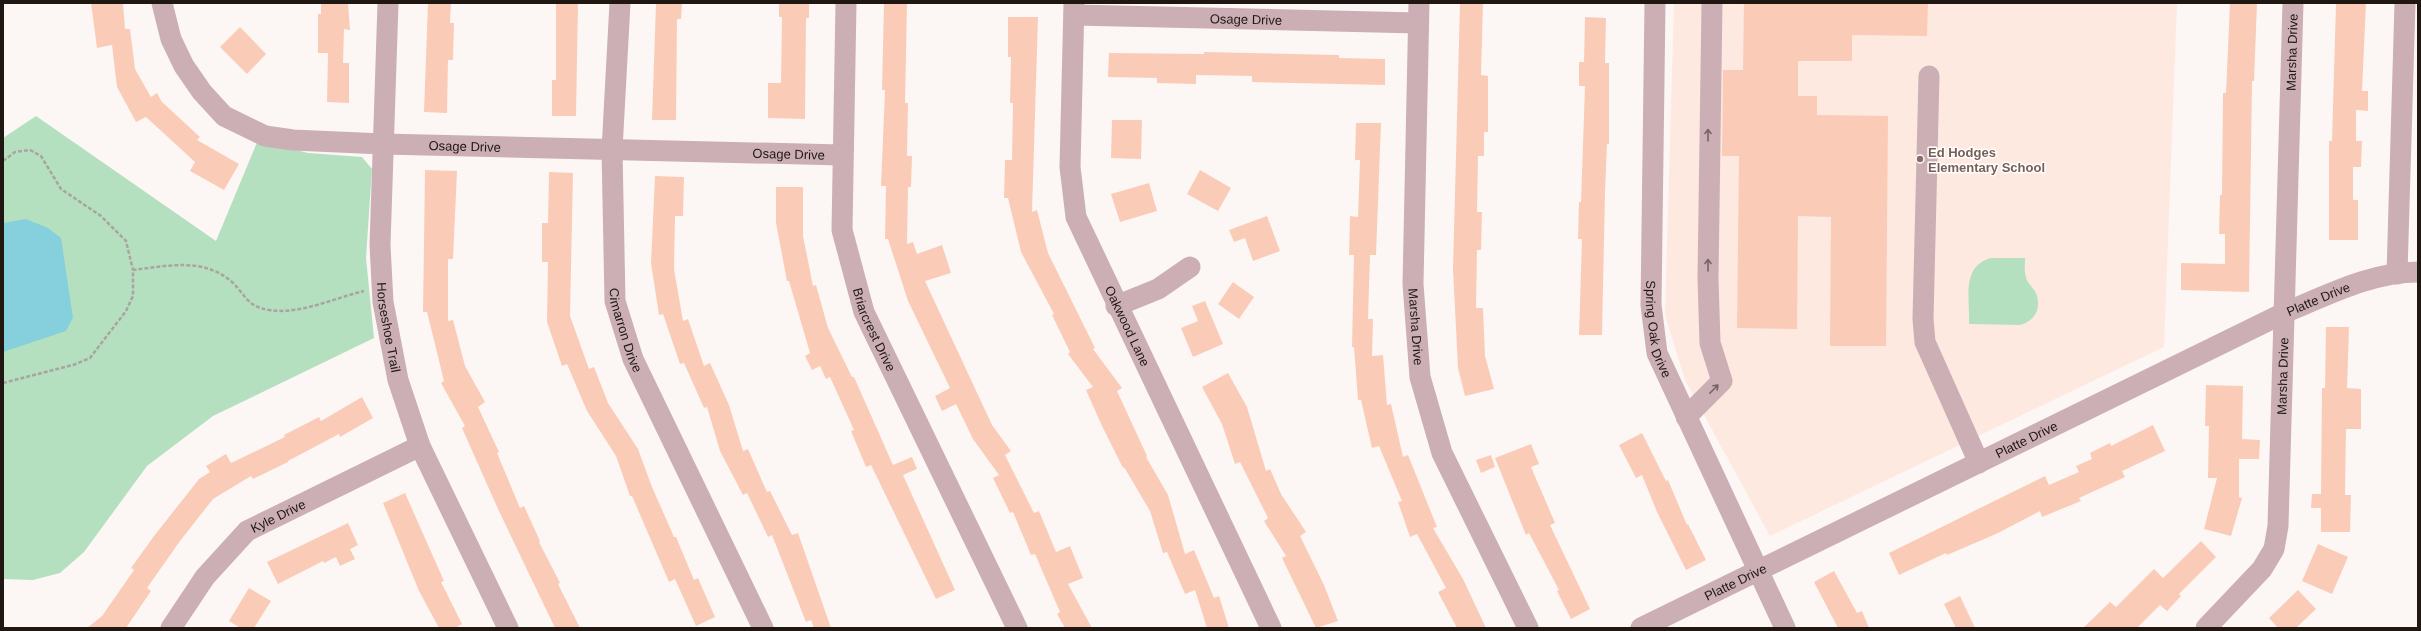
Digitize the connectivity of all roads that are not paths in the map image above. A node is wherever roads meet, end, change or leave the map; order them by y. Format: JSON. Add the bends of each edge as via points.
{"nodes":[{"id":1,"x":162,"y":3,"type":"edge"},
{"id":2,"x":388,"y":3,"type":"edge"},
{"id":3,"x":620,"y":3,"type":"edge"},
{"id":4,"x":846,"y":3,"type":"edge"},
{"id":5,"x":1655,"y":3,"type":"edge"},
{"id":6,"x":1712,"y":3,"type":"edge"},
{"id":7,"x":2293,"y":3,"type":"edge"},
{"id":8,"x":2405,"y":3,"type":"edge"},
{"id":9,"x":1074,"y":9,"type":"edge"},
{"id":10,"x":1419,"y":13,"type":"edge"},
{"id":11,"x":1930,"y":76,"type":"dead end"},
{"id":12,"x":383,"y":144,"type":"junction"},
{"id":13,"x":612,"y":150,"type":"junction"},
{"id":14,"x":842,"y":155,"type":"junction"},
{"id":15,"x":1190,"y":267,"type":"dead end"},
{"id":16,"x":2418,"y":272,"type":"edge"},
{"id":17,"x":2397,"y":274,"type":"junction"},
{"id":18,"x":1116,"y":306,"type":"junction"},
{"id":19,"x":2284,"y":313,"type":"junction"},
{"id":20,"x":1686,"y":417,"type":"junction"},
{"id":21,"x":420,"y":446,"type":"junction"},
{"id":22,"x":1979,"y":463,"type":"junction"},
{"id":23,"x":1758,"y":572,"type":"junction"},
{"id":24,"x":171,"y":628,"type":"edge"},
{"id":25,"x":508,"y":628,"type":"edge"},
{"id":26,"x":763,"y":628,"type":"edge"},
{"id":27,"x":1018,"y":628,"type":"edge"},
{"id":28,"x":1271,"y":628,"type":"edge"},
{"id":29,"x":1528,"y":628,"type":"edge"},
{"id":30,"x":1641,"y":628,"type":"edge"},
{"id":31,"x":1785,"y":628,"type":"edge"},
{"id":32,"x":2206,"y":628,"type":"edge"}],
"edges":[{"from":1,"to":12,"type":"street","name":"Osage Drive","via":[[171,38],[184,66],[202,92],[224,116],[265,136],[293,140]]},
{"from":2,"to":12,"type":"street","name":"Horseshoe Trail"},
{"from":3,"to":13,"type":"street","name":"Cimarron Drive"},
{"from":4,"to":14,"type":"street","name":"Briarcrest Drive"},
{"from":5,"to":20,"type":"street","name":"Spring Oak Drive","via":[[1651,305],[1657,354]]},
{"from":20,"to":6,"type":"street","one_way":true,"via":[[1722,381],[1710,344],[1708,278]]},
{"from":7,"to":19,"type":"street","name":"Marsha Drive"},
{"from":8,"to":17,"type":"street"},
{"from":9,"to":10,"type":"street","name":"Osage Drive"},
{"from":9,"to":18,"type":"street","name":"Oakwood Lane","via":[[1070,167],[1076,217]]},
{"from":10,"to":29,"type":"street","name":"Marsha Drive","via":[[1413,284],[1420,378],[1442,453]]},
{"from":11,"to":22,"type":"street","via":[[1923,319],[1925,342]]},
{"from":12,"to":13,"type":"street","name":"Osage Drive"},
{"from":12,"to":21,"type":"street","name":"Horseshoe Trail","via":[[380,245],[382,288],[398,380]]},
{"from":13,"to":14,"type":"street","name":"Osage Drive"},
{"from":13,"to":26,"type":"street","name":"Cimarron Drive","via":[[615,301],[631,352]]},
{"from":14,"to":27,"type":"street","name":"Briarcrest Drive","via":[[842,230],[864,312]]},
{"from":15,"to":18,"type":"street","via":[[1158,289]]},
{"from":16,"to":17,"type":"street","name":"Platte Drive"},
{"from":17,"to":19,"type":"street","name":"Platte Drive","via":[[2355,283]]},
{"from":18,"to":28,"type":"street","name":"Oakwood Lane"},
{"from":19,"to":22,"type":"street","name":"Platte Drive"},
{"from":19,"to":32,"type":"street","name":"Marsha Drive","via":[[2278,526],[2274,549],[2262,570]]},
{"from":20,"to":23,"type":"street","name":"Spring Oak Drive"},
{"from":21,"to":24,"type":"street","name":"Kyle Drive","via":[[247,531],[204,577]]},
{"from":21,"to":25,"type":"street","name":"Horseshoe Trail"},
{"from":22,"to":23,"type":"street","name":"Platte Drive"},
{"from":23,"to":30,"type":"street","name":"Platte Drive"},
{"from":23,"to":31,"type":"street","name":"Spring Oak Drive"}]}
